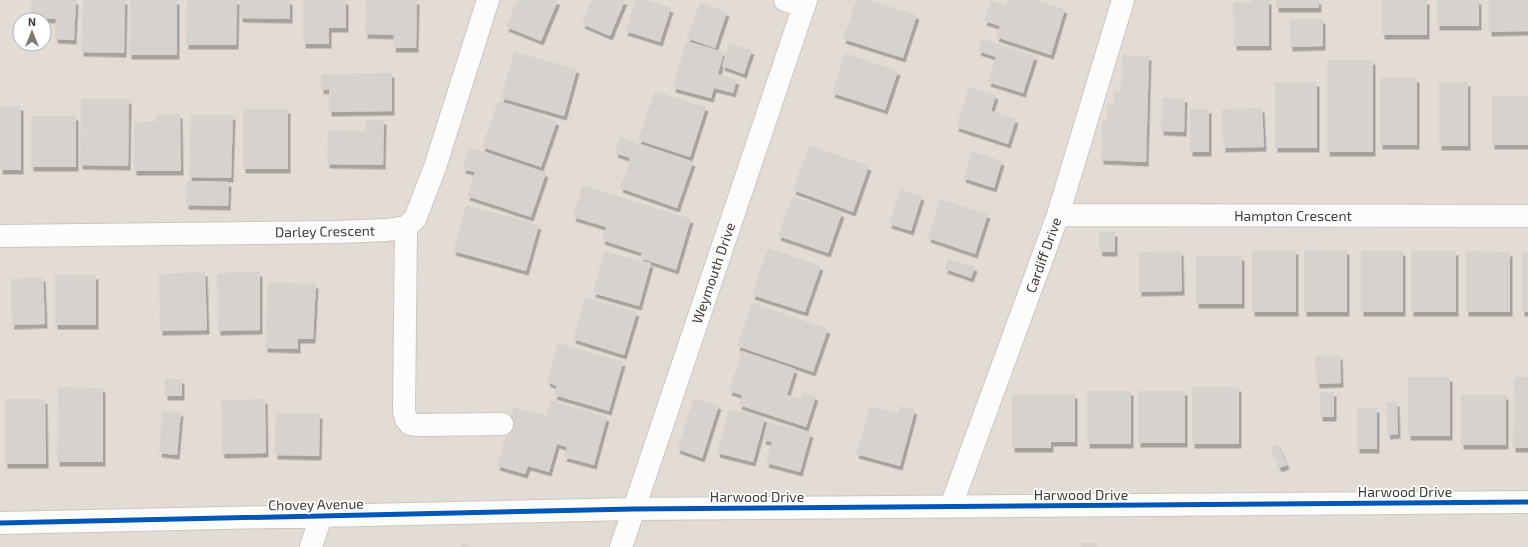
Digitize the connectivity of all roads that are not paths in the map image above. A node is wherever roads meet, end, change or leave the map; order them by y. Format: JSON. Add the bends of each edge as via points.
{"nodes":[{"id":1,"x":488,"y":0,"type":"edge"},
{"id":2,"x":1122,"y":0,"type":"edge"},
{"id":3,"x":799,"y":2,"type":"edge"},
{"id":4,"x":1058,"y":215,"type":"junction"},
{"id":5,"x":1528,"y":216,"type":"edge"},
{"id":6,"x":406,"y":227,"type":"junction"},
{"id":7,"x":0,"y":236,"type":"edge"},
{"id":8,"x":502,"y":424,"type":"dead end"},
{"id":9,"x":1528,"y":502,"type":"edge"},
{"id":10,"x":951,"y":506,"type":"junction"},
{"id":11,"x":633,"y":509,"type":"junction"},
{"id":12,"x":322,"y":516,"type":"junction"},
{"id":13,"x":0,"y":523,"type":"edge"},
{"id":14,"x":311,"y":547,"type":"edge"},
{"id":15,"x":621,"y":547,"type":"edge"}],
"edges":[{"from":1,"to":6,"type":"street","via":[[435,167],[414,219]]},
{"from":2,"to":4,"type":"street","name":"Cardiff Drive"},
{"from":3,"to":11,"type":"street","name":"Weymouth Drive"},
{"from":4,"to":5,"type":"street","name":"Hampton Crescent"},
{"from":4,"to":10,"type":"street","name":"Cardiff Drive"},
{"from":6,"to":7,"type":"street","name":"Darley Crescent","via":[[337,232]]},
{"from":6,"to":8,"type":"street","via":[[406,419],[410,424],[419,426]]},
{"from":9,"to":10,"type":"street","name":"Harwood Drive"},
{"from":10,"to":11,"type":"street","name":"Harwood Drive"},
{"from":11,"to":12,"type":"street","name":"Chovey Avenue"},
{"from":11,"to":15,"type":"street","name":"Weymouth Drive"},
{"from":12,"to":13,"type":"street","name":"Chovey Avenue"},
{"from":12,"to":14,"type":"street"}]}
